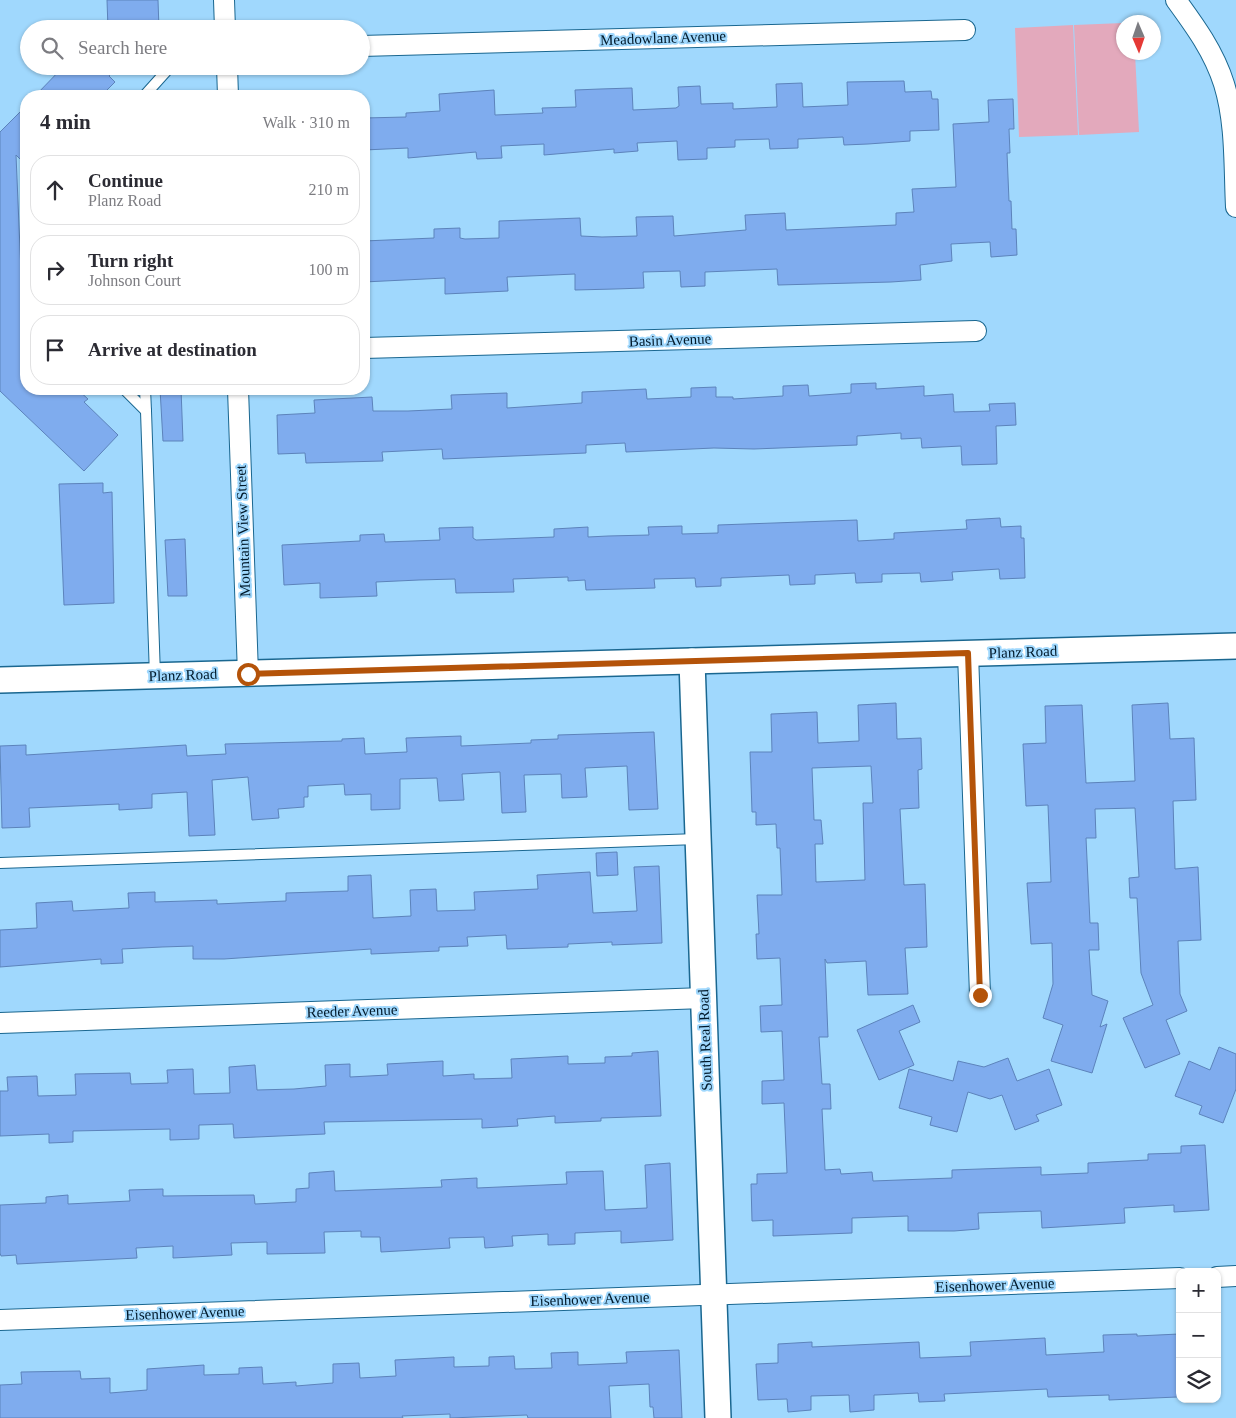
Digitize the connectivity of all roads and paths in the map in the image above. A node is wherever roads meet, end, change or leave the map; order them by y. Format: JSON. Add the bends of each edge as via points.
{"nodes":[{"id":1,"x":224,"y":0,"type":"edge"},
{"id":2,"x":1176,"y":0,"type":"edge"},
{"id":3,"x":225,"y":20,"type":"edge"},
{"id":4,"x":965,"y":30,"type":"dead end"},
{"id":5,"x":370,"y":46,"type":"edge"},
{"id":6,"x":163,"y":75,"type":"edge"},
{"id":7,"x":227,"y":75,"type":"edge"},
{"id":8,"x":149,"y":90,"type":"edge"},
{"id":9,"x":228,"y":90,"type":"edge"},
{"id":10,"x":1236,"y":207,"type":"edge"},
{"id":11,"x":976,"y":332,"type":"dead end"},
{"id":12,"x":370,"y":348,"type":"edge"},
{"id":13,"x":130,"y":395,"type":"edge"},
{"id":14,"x":145,"y":395,"type":"edge"},
{"id":15,"x":238,"y":395,"type":"edge"},
{"id":16,"x":146,"y":410,"type":"junction"},
{"id":17,"x":1236,"y":646,"type":"edge"},
{"id":18,"x":968,"y":653,"type":"junction"},
{"id":19,"x":692,"y":661,"type":"junction"},
{"id":20,"x":248,"y":674,"type":"junction"},
{"id":21,"x":155,"y":676,"type":"junction"},
{"id":22,"x":0,"y":680,"type":"edge"},
{"id":23,"x":698,"y":839,"type":"junction"},
{"id":24,"x":0,"y":863,"type":"edge"},
{"id":25,"x":980,"y":995,"type":"dead end"},
{"id":26,"x":704,"y":998,"type":"junction"},
{"id":27,"x":0,"y":1023,"type":"edge"},
{"id":28,"x":1236,"y":1276,"type":"edge"},
{"id":29,"x":1221,"y":1277,"type":"edge"},
{"id":30,"x":1176,"y":1278,"type":"edge"},
{"id":31,"x":714,"y":1295,"type":"junction"},
{"id":32,"x":0,"y":1320,"type":"edge"},
{"id":33,"x":718,"y":1418,"type":"edge"}],
"edges":[{"from":1,"to":3,"type":"street"},
{"from":2,"to":10,"type":"street","via":[[1212,53],[1224,84],[1232,119]]},
{"from":4,"to":5,"type":"street","name":"Meadowlane Avenue"},
{"from":6,"to":8,"type":"lane"},
{"from":7,"to":9,"type":"street"},
{"from":11,"to":12,"type":"street","name":"Basin Avenue"},
{"from":13,"to":16,"type":"lane"},
{"from":14,"to":16,"type":"lane"},
{"from":15,"to":20,"type":"street","name":"Mountain View Street"},
{"from":16,"to":21,"type":"lane"},
{"from":17,"to":18,"type":"street","name":"Planz Road"},
{"from":18,"to":19,"type":"street","name":"Planz Road"},
{"from":18,"to":25,"type":"street"},
{"from":19,"to":20,"type":"street","name":"Planz Road"},
{"from":19,"to":23,"type":"street","name":"South Real Road"},
{"from":20,"to":21,"type":"street","name":"Planz Road"},
{"from":21,"to":22,"type":"street","name":"Planz Road"},
{"from":23,"to":24,"type":"lane"},
{"from":23,"to":26,"type":"street","name":"South Real Road"},
{"from":26,"to":27,"type":"street","name":"Reeder Avenue"},
{"from":26,"to":31,"type":"street","name":"South Real Road"},
{"from":28,"to":29,"type":"street"},
{"from":30,"to":31,"type":"street","name":"Eisenhower Avenue"},
{"from":31,"to":32,"type":"street","name":"Eisenhower Avenue"},
{"from":31,"to":33,"type":"street","name":"South Real Road"}]}
